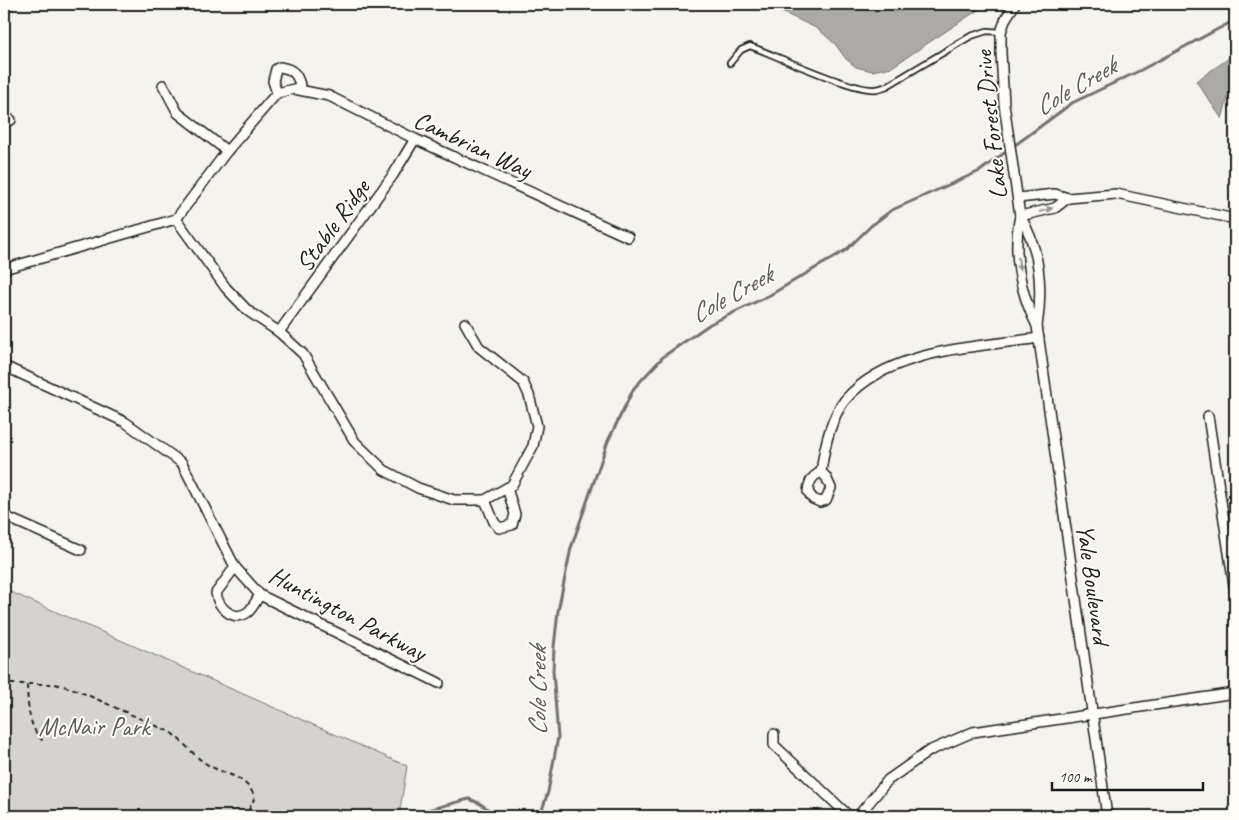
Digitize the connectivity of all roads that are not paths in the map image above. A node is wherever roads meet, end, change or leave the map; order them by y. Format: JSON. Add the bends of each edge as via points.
{"nodes":[{"id":1,"x":1015,"y":4,"type":"edge"},
{"id":2,"x":1001,"y":32,"type":"junction"},
{"id":3,"x":730,"y":63,"type":"dead end"},
{"id":4,"x":163,"y":86,"type":"dead end"},
{"id":5,"x":301,"y":89,"type":"junction"},
{"id":6,"x":277,"y":93,"type":"junction"},
{"id":7,"x":415,"y":139,"type":"junction"},
{"id":8,"x":227,"y":151,"type":"junction"},
{"id":9,"x":1018,"y":198,"type":"junction"},
{"id":10,"x":1068,"y":198,"type":"junction"},
{"id":11,"x":1020,"y":216,"type":"junction"},
{"id":12,"x":176,"y":219,"type":"junction"},
{"id":13,"x":1235,"y":219,"type":"edge"},
{"id":14,"x":628,"y":237,"type":"dead end"},
{"id":15,"x":4,"y":269,"type":"edge"},
{"id":16,"x":465,"y":323,"type":"dead end"},
{"id":17,"x":1037,"y":326,"type":"junction"},
{"id":18,"x":279,"y":332,"type":"junction"},
{"id":19,"x":1038,"y":338,"type":"junction"},
{"id":20,"x":1042,"y":356,"type":"joint"},
{"id":21,"x":4,"y":366,"type":"edge"},
{"id":22,"x":1208,"y":416,"type":"dead end"},
{"id":23,"x":821,"y":472,"type":"dead end"},
{"id":24,"x":507,"y":488,"type":"junction"},
{"id":25,"x":485,"y":500,"type":"junction"},
{"id":26,"x":4,"y":516,"type":"edge"},
{"id":27,"x":81,"y":550,"type":"dead end"},
{"id":28,"x":234,"y":567,"type":"junction"},
{"id":29,"x":1235,"y":592,"type":"edge"},
{"id":30,"x":260,"y":595,"type":"junction"},
{"id":31,"x":439,"y":683,"type":"dead end"},
{"id":32,"x":1235,"y":693,"type":"edge"},
{"id":33,"x":1092,"y":713,"type":"junction"},
{"id":34,"x":774,"y":734,"type":"dead end"},
{"id":35,"x":849,"y":816,"type":"edge"},
{"id":36,"x":858,"y":816,"type":"edge"},
{"id":37,"x":1107,"y":816,"type":"edge"}],
"edges":[{"from":1,"to":2,"type":"street","name":"Lake Forest Drive"},
{"from":2,"to":3,"type":"lane","via":[[987,31],[972,36],[887,86],[875,89],[828,76],[750,46],[741,50]]},
{"from":2,"to":9,"type":"street","name":"Lake Forest Drive","via":[[1001,77]]},
{"from":4,"to":8,"type":"street","via":[[178,114]]},
{"from":5,"to":6,"type":"street","name":"Cambrian Way"},
{"from":5,"to":6,"type":"street","via":[[298,76],[291,69],[280,67],[273,81]]},
{"from":5,"to":7,"type":"street","name":"Cambrian Way","via":[[328,96]]},
{"from":6,"to":8,"type":"street"},
{"from":7,"to":14,"type":"street","name":"Cambrian Way"},
{"from":7,"to":18,"type":"street","name":"Stable Ridge","via":[[393,175]]},
{"from":8,"to":12,"type":"street"},
{"from":9,"to":10,"type":"street","via":[[1055,194]]},
{"from":9,"to":11,"type":"street","name":"Lake Forest Drive"},
{"from":11,"to":10,"type":"street","one_way":true,"via":[[1055,208]]},
{"from":10,"to":13,"type":"street","via":[[1116,194]]},
{"from":11,"to":17,"type":"street","name":"Lake Forest Drive","one_way":true,"via":[[1017,233],[1020,272],[1027,307]]},
{"from":11,"to":17,"type":"street","name":"Lake Forest Drive","via":[[1029,230],[1040,282]]},
{"from":12,"to":15,"type":"street"},
{"from":12,"to":18,"type":"street","via":[[226,288],[248,311]]},
{"from":16,"to":24,"type":"street","via":[[479,347],[523,382],[537,426],[533,446],[512,485]]},
{"from":17,"to":19,"type":"street","name":"Lake Forest Drive"},
{"from":18,"to":25,"type":"street","via":[[303,354],[355,442],[384,470],[418,488],[454,500]]},
{"from":19,"to":20,"type":"street","name":"Lake Forest Drive"},
{"from":19,"to":23,"type":"street","via":[[923,355],[864,382],[844,401],[830,430]]},
{"from":20,"to":33,"type":"street","name":"Yale Boulevard"},
{"from":21,"to":28,"type":"street","name":"Huntington Parkway","via":[[125,422],[182,463]]},
{"from":22,"to":29,"type":"street"},
{"from":24,"to":25,"type":"street"},
{"from":24,"to":25,"type":"street","via":[[514,514],[512,525],[499,528]]},
{"from":26,"to":27,"type":"street"},
{"from":28,"to":30,"type":"street","name":"Huntington Parkway"},
{"from":28,"to":30,"type":"street","via":[[216,593],[221,608],[230,614],[241,615]]},
{"from":30,"to":31,"type":"street","name":"Huntington Parkway"},
{"from":32,"to":33,"type":"street"},
{"from":33,"to":36,"type":"street","via":[[974,732],[928,751],[888,780]]},
{"from":33,"to":37,"type":"street","name":"Yale Boulevard"},
{"from":34,"to":35,"type":"street","via":[[774,746]]}]}
